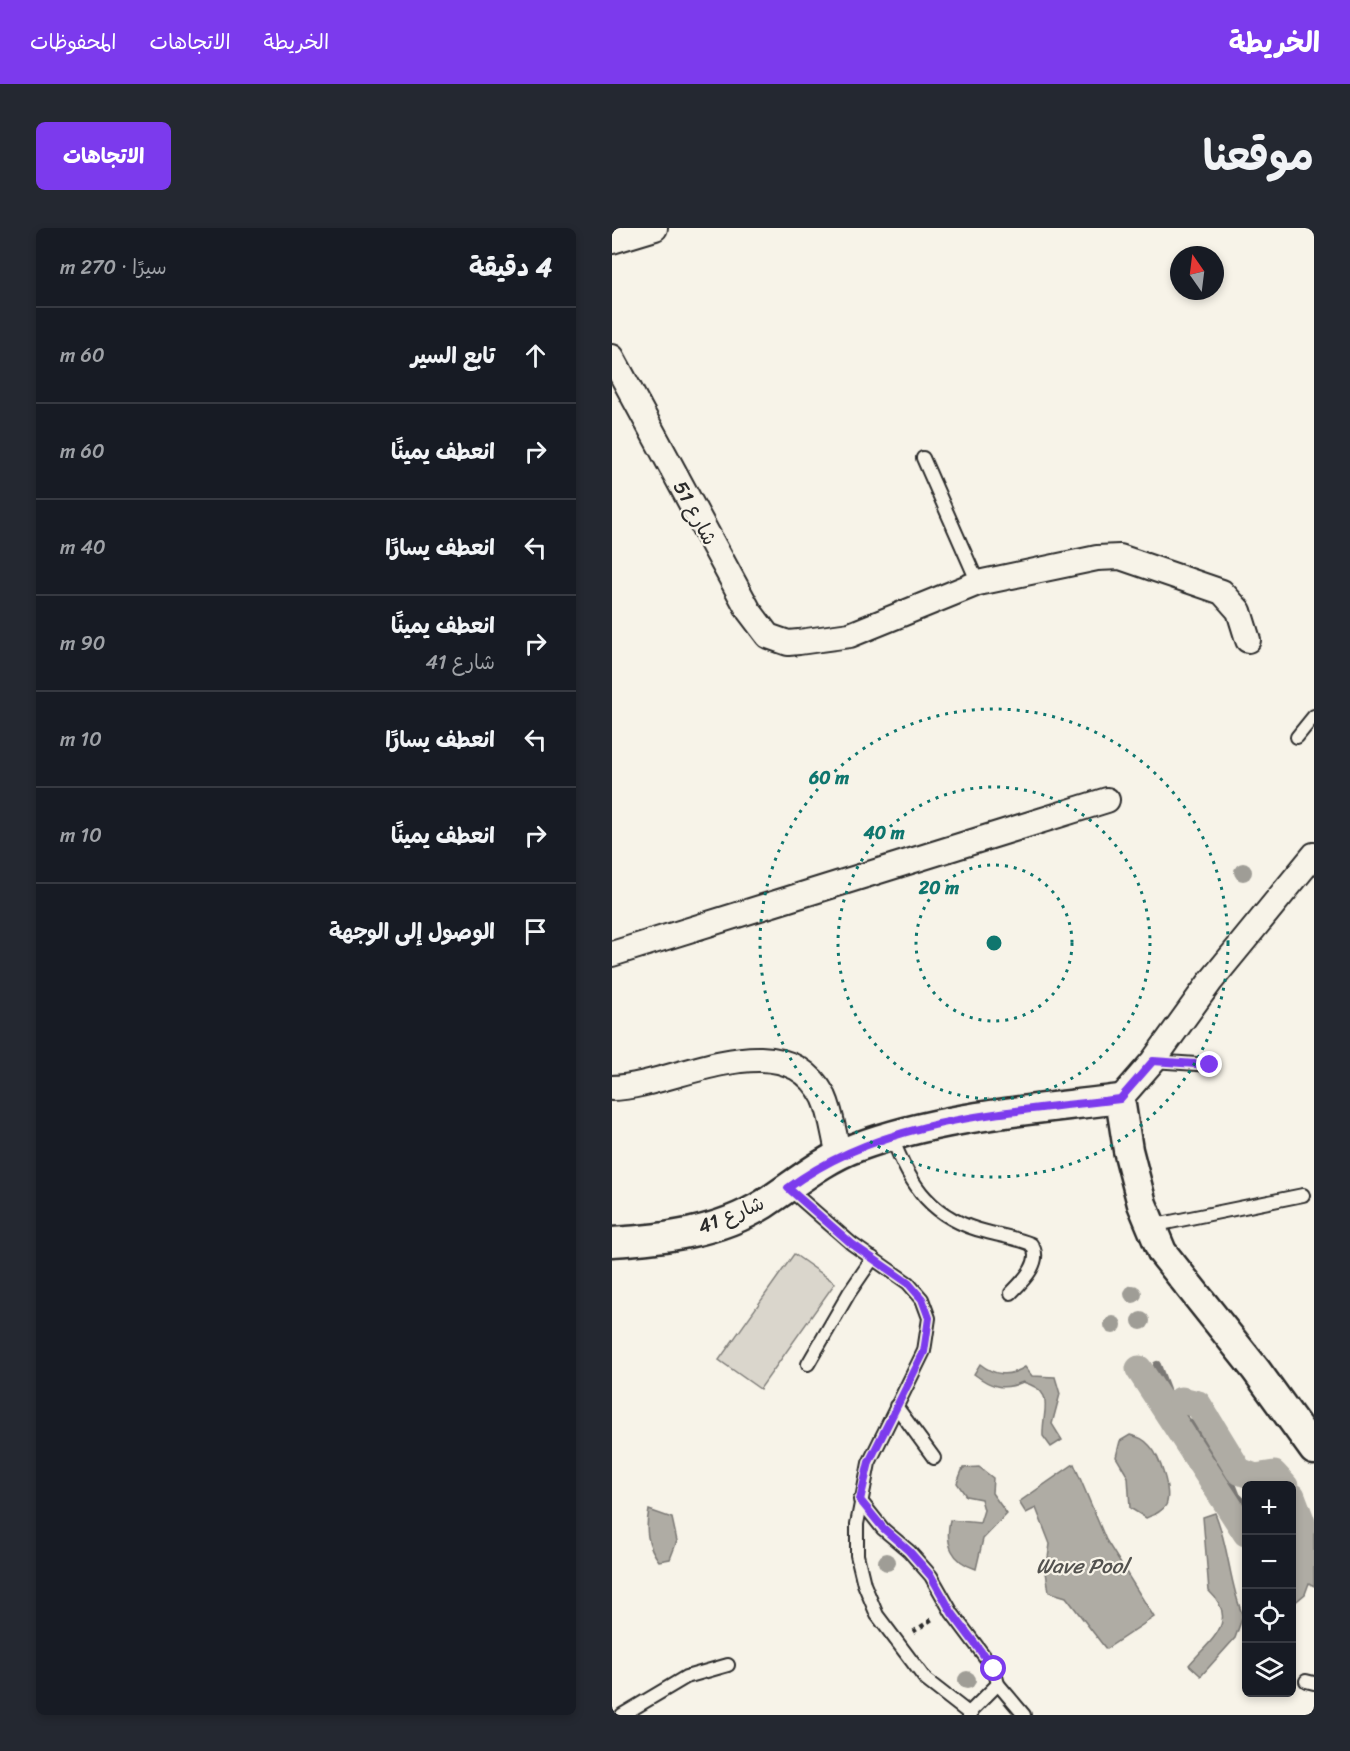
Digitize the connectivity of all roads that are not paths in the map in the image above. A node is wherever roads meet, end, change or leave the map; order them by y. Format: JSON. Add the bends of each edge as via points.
{"nodes":[{"id":1,"x":654,"y":228,"type":"edge"},
{"id":2,"x":612,"y":242,"type":"edge"},
{"id":3,"x":612,"y":357,"type":"edge"},
{"id":4,"x":923,"y":458,"type":"dead end"},
{"id":5,"x":978,"y":583,"type":"junction"},
{"id":6,"x":1248,"y":640,"type":"dead end"},
{"id":7,"x":1314,"y":716,"type":"edge"},
{"id":8,"x":1297,"y":737,"type":"dead end"},
{"id":9,"x":1107,"y":800,"type":"dead end"},
{"id":10,"x":1314,"y":855,"type":"edge"},
{"id":11,"x":612,"y":954,"type":"edge"},
{"id":12,"x":1153,"y":1061,"type":"junction"},
{"id":13,"x":1210,"y":1065,"type":"dead end"},
{"id":14,"x":612,"y":1088,"type":"edge"},
{"id":15,"x":1120,"y":1099,"type":"junction"},
{"id":16,"x":891,"y":1135,"type":"junction"},
{"id":17,"x":839,"y":1155,"type":"junction"},
{"id":18,"x":788,"y":1188,"type":"junction"},
{"id":19,"x":1303,"y":1195,"type":"dead end"},
{"id":20,"x":1150,"y":1227,"type":"junction"},
{"id":21,"x":612,"y":1242,"type":"edge"},
{"id":22,"x":873,"y":1258,"type":"junction"},
{"id":23,"x":1011,"y":1293,"type":"dead end"},
{"id":24,"x":808,"y":1364,"type":"dead end"},
{"id":25,"x":896,"y":1406,"type":"junction"},
{"id":26,"x":1314,"y":1450,"type":"edge"},
{"id":27,"x":934,"y":1458,"type":"dead end"},
{"id":28,"x":860,"y":1500,"type":"junction"},
{"id":29,"x":729,"y":1665,"type":"dead end"},
{"id":30,"x":998,"y":1684,"type":"junction"},
{"id":31,"x":970,"y":1714,"type":"edge"},
{"id":32,"x":622,"y":1715,"type":"edge"},
{"id":33,"x":1024,"y":1715,"type":"edge"}],
"edges":[{"from":1,"to":2,"type":"street"},
{"from":3,"to":5,"type":"street","name":"شارع 51","via":[[760,628],[778,641],[850,635]]},
{"from":4,"to":5,"type":"lane"},
{"from":5,"to":6,"type":"street","via":[[1097,558],[1120,557],[1222,592],[1239,611]]},
{"from":7,"to":8,"type":"lane"},
{"from":9,"to":11,"type":"street"},
{"from":10,"to":12,"type":"street","via":[[1210,982]]},
{"from":12,"to":13,"type":"lane"},
{"from":12,"to":15,"type":"street"},
{"from":14,"to":17,"type":"street","via":[[739,1060],[765,1057],[789,1063],[810,1078],[825,1099]]},
{"from":15,"to":16,"type":"street","name":"شارع 41","via":[[996,1114]]},
{"from":15,"to":20,"type":"street","via":[[1128,1150]]},
{"from":16,"to":17,"type":"street","name":"شارع 41"},
{"from":16,"to":23,"type":"lane","via":[[904,1171],[937,1211],[953,1222],[1031,1244],[1036,1250],[1025,1280]]},
{"from":17,"to":18,"type":"street","name":"شارع 41"},
{"from":18,"to":21,"type":"street","name":"شارع 41","via":[[762,1205],[707,1228],[672,1237]]},
{"from":18,"to":22,"type":"lane"},
{"from":19,"to":20,"type":"lane"},
{"from":20,"to":26,"type":"street","via":[[1162,1252]]},
{"from":22,"to":24,"type":"lane"},
{"from":22,"to":25,"type":"lane","via":[[908,1283],[922,1299],[929,1318],[924,1352]]},
{"from":25,"to":27,"type":"lane"},
{"from":25,"to":28,"type":"lane","via":[[869,1462]]},
{"from":28,"to":30,"type":"lane","via":[[931,1576],[952,1613],[994,1669]]},
{"from":28,"to":31,"type":"lane","via":[[857,1555],[877,1615],[927,1680]]},
{"from":29,"to":32,"type":"lane","via":[[686,1677]]},
{"from":30,"to":31,"type":"lane"},
{"from":30,"to":33,"type":"lane"}]}
